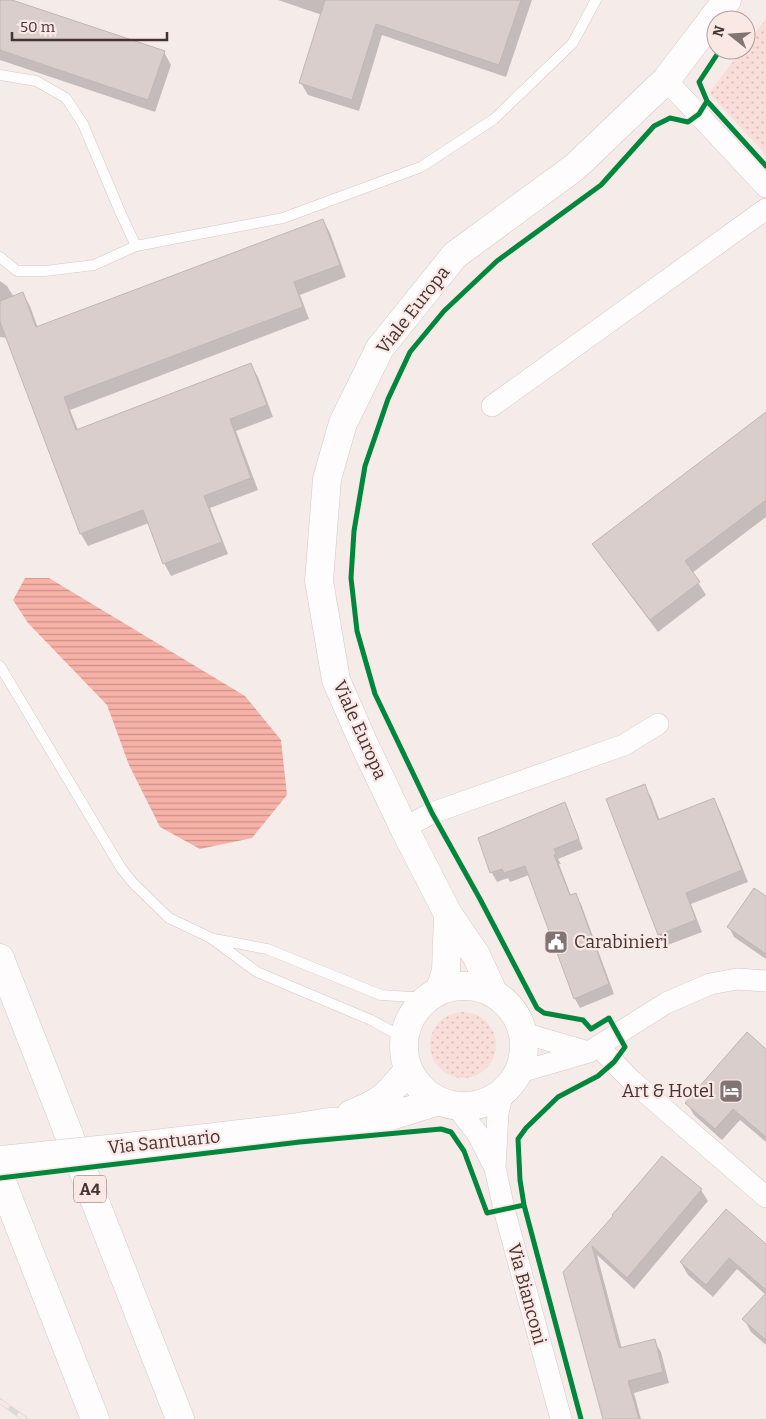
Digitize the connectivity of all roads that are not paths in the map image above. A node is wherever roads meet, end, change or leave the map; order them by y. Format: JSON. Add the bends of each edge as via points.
{"nodes":[{"id":1,"x":596,"y":0,"type":"edge"},
{"id":2,"x":727,"y":0,"type":"edge"},
{"id":3,"x":0,"y":75,"type":"edge"},
{"id":4,"x":666,"y":80,"type":"junction"},
{"id":5,"x":766,"y":186,"type":"edge"},
{"id":6,"x":766,"y":209,"type":"edge"},
{"id":7,"x":136,"y":246,"type":"junction"},
{"id":8,"x":0,"y":257,"type":"edge"},
{"id":9,"x":492,"y":406,"type":"dead end"},
{"id":10,"x":0,"y":666,"type":"edge"},
{"id":11,"x":658,"y":724,"type":"dead end"},
{"id":12,"x":404,"y":828,"type":"junction"},
{"id":13,"x":448,"y":914,"type":"junction"},
{"id":14,"x":211,"y":938,"type":"junction"},
{"id":15,"x":0,"y":958,"type":"edge"},
{"id":16,"x":766,"y":981,"type":"edge"},
{"id":17,"x":434,"y":994,"type":"junction"},
{"id":18,"x":494,"y":994,"type":"junction"},
{"id":19,"x":522,"y":1033,"type":"junction"},
{"id":20,"x":404,"y":1038,"type":"junction"},
{"id":21,"x":593,"y":1049,"type":"junction"},
{"id":22,"x":408,"y":1070,"type":"junction"},
{"id":23,"x":510,"y":1082,"type":"junction"},
{"id":24,"x":448,"y":1104,"type":"junction"},
{"id":25,"x":329,"y":1122,"type":"junction"},
{"id":26,"x":0,"y":1160,"type":"edge"},
{"id":27,"x":495,"y":1168,"type":"junction"},
{"id":28,"x":0,"y":1177,"type":"edge"},
{"id":29,"x":766,"y":1197,"type":"edge"},
{"id":30,"x":95,"y":1419,"type":"edge"},
{"id":31,"x":180,"y":1419,"type":"edge"},
{"id":32,"x":561,"y":1419,"type":"edge"}],
"edges":[{"from":1,"to":7,"type":"lane","via":[[572,44],[502,113],[421,167],[283,218]]},
{"from":2,"to":4,"type":"main road","name":"Viale Europa"},
{"from":3,"to":7,"type":"lane","via":[[36,81],[66,98],[84,124]]},
{"from":4,"to":5,"type":"street"},
{"from":4,"to":12,"type":"main road","name":"Viale Europa","via":[[575,167],[455,255],[380,348],[343,423],[327,479],[319,581],[336,680]]},
{"from":6,"to":9,"type":"street"},
{"from":7,"to":8,"type":"lane","via":[[94,264],[45,271],[17,271]]},
{"from":10,"to":14,"type":"lane","via":[[133,884],[169,918]]},
{"from":11,"to":12,"type":"street","via":[[624,745],[432,813]]},
{"from":12,"to":13,"type":"main road","name":"Viale Europa"},
{"from":13,"to":17,"type":"main road","name":"Viale Europa","via":[[446,971]]},
{"from":13,"to":18,"type":"main road","name":"Viale Europa","via":[[476,955]]},
{"from":14,"to":17,"type":"lane","via":[[267,949],[382,994]]},
{"from":14,"to":20,"type":"lane","via":[[257,972],[371,1020]]},
{"from":15,"to":31,"type":"main road","number":"A4"},
{"from":16,"to":21,"type":"street","name":"Via Santuario","via":[[737,979],[710,984],[666,1003]]},
{"from":17,"to":18,"type":"main road","via":[[458,986],[476,987]]},
{"from":17,"to":20,"type":"main road","via":[[416,1009]]},
{"from":18,"to":19,"type":"main road","via":[[517,1017]]},
{"from":19,"to":21,"type":"street"},
{"from":19,"to":23,"type":"main road","via":[[524,1053]]},
{"from":20,"to":22,"type":"main road"},
{"from":21,"to":23,"type":"street","name":"Via Santuario"},
{"from":21,"to":29,"type":"street"},
{"from":22,"to":24,"type":"main road","via":[[426,1093]]},
{"from":22,"to":25,"type":"main road","name":"Via Santuario","via":[[390,1093],[373,1106]]},
{"from":23,"to":24,"type":"main road","name":"Via Santuario","via":[[489,1101],[473,1106]]},
{"from":23,"to":27,"type":"street","name":"Via Bianconi","via":[[498,1113]]},
{"from":24,"to":25,"type":"main road","name":"Via Santuario","via":[[375,1121]]},
{"from":24,"to":27,"type":"street","name":"Via Bianconi","via":[[477,1133]]},
{"from":25,"to":26,"type":"main road","name":"Via Santuario","bridge":true},
{"from":27,"to":32,"type":"street","name":"Via Bianconi"},
{"from":28,"to":30,"type":"main road"}]}
